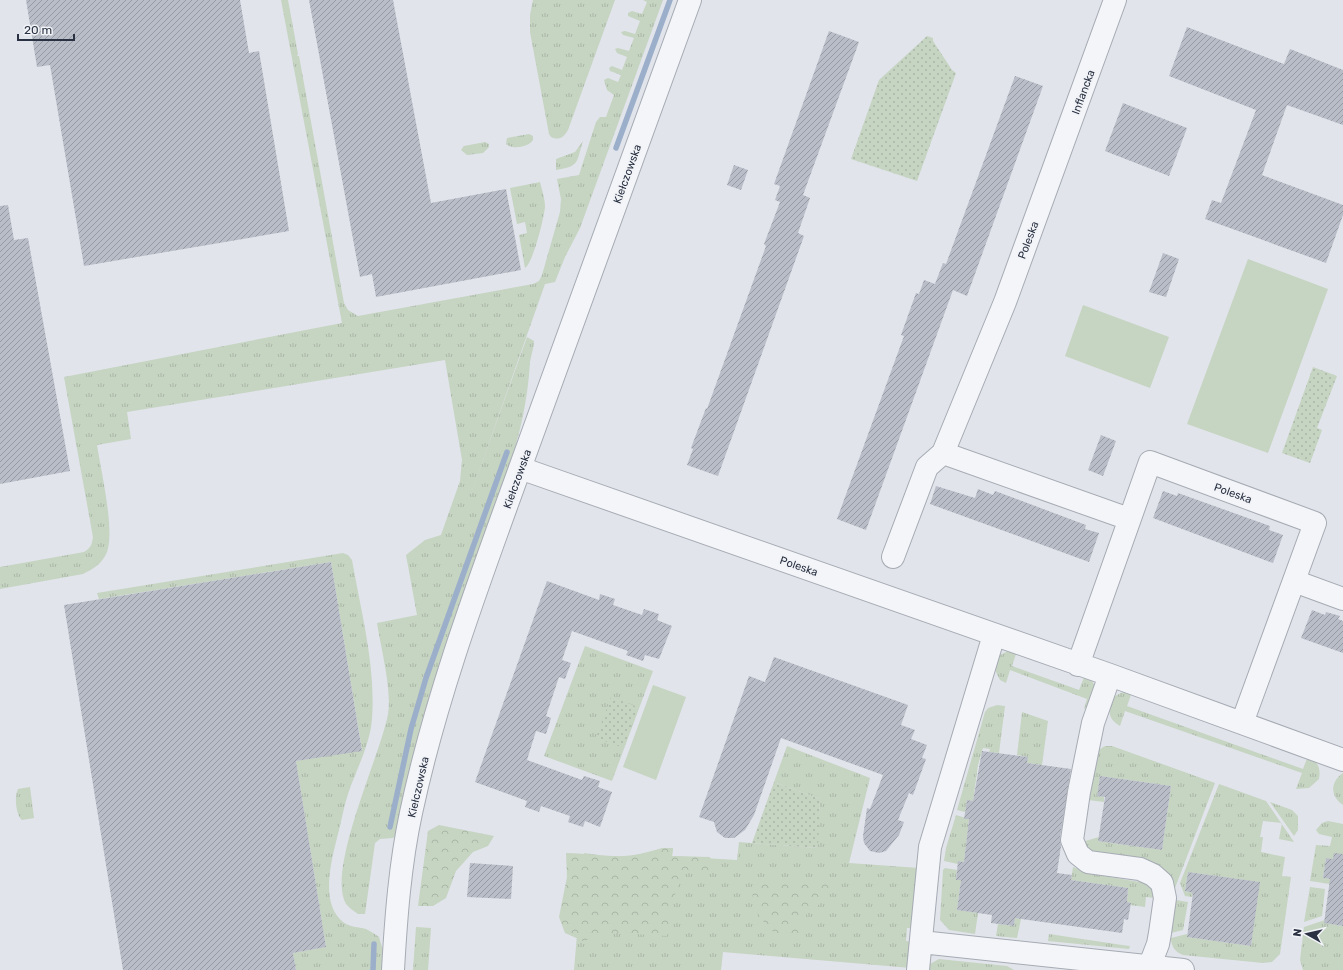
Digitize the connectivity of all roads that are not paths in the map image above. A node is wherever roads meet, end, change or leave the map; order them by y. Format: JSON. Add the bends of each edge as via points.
{"nodes":[{"id":1,"x":690,"y":0,"type":"edge"},
{"id":2,"x":1115,"y":0,"type":"edge"},
{"id":3,"x":1050,"y":183,"type":"joint"},
{"id":4,"x":943,"y":453,"type":"junction"},
{"id":5,"x":520,"y":468,"type":"junction"},
{"id":6,"x":1129,"y":519,"type":"junction"},
{"id":7,"x":893,"y":557,"type":"dead end"},
{"id":8,"x":1294,"y":581,"type":"junction"},
{"id":9,"x":1343,"y":599,"type":"edge"},
{"id":10,"x":994,"y":635,"type":"junction"},
{"id":11,"x":1078,"y":665,"type":"junction"},
{"id":12,"x":1110,"y":675,"type":"junction"},
{"id":13,"x":1242,"y":723,"type":"junction"},
{"id":14,"x":1343,"y":760,"type":"edge"},
{"id":15,"x":921,"y":942,"type":"junction"},
{"id":16,"x":1033,"y":962,"type":"edge"},
{"id":17,"x":1148,"y":968,"type":"edge"},
{"id":18,"x":393,"y":970,"type":"edge"},
{"id":19,"x":918,"y":970,"type":"edge"},
{"id":20,"x":1183,"y":970,"type":"edge"}],
"edges":[{"from":1,"to":5,"type":"street","name":"Kiełczowska"},
{"from":2,"to":3,"type":"street","name":"Inflancka"},
{"from":3,"to":4,"type":"street","name":"Poleska","via":[[1005,302]]},
{"from":4,"to":6,"type":"street"},
{"from":4,"to":7,"type":"street","name":"Poleska","via":[[927,467]]},
{"from":5,"to":10,"type":"street","name":"Poleska"},
{"from":5,"to":18,"type":"street","name":"Kiełczowska","via":[[455,653],[423,761],[403,865]]},
{"from":6,"to":8,"type":"street","name":"Poleska","via":[[1150,462],[1315,523]]},
{"from":6,"to":11,"type":"street","name":"Poleska"},
{"from":8,"to":9,"type":"street"},
{"from":8,"to":13,"type":"street","name":"Poleska"},
{"from":10,"to":11,"type":"street","name":"Poleska"},
{"from":10,"to":15,"type":"street","via":[[930,847]]},
{"from":11,"to":12,"type":"street","name":"Poleska"},
{"from":12,"to":13,"type":"street","name":"Poleska"},
{"from":12,"to":17,"type":"street","via":[[1094,723],[1072,840],[1078,854],[1088,862],[1140,869],[1153,874],[1162,883],[1165,898],[1161,926],[1158,944]]},
{"from":13,"to":14,"type":"street","name":"Poleska"},
{"from":15,"to":16,"type":"street"},
{"from":15,"to":19,"type":"street"},
{"from":16,"to":17,"type":"street"},
{"from":17,"to":20,"type":"street"}]}
